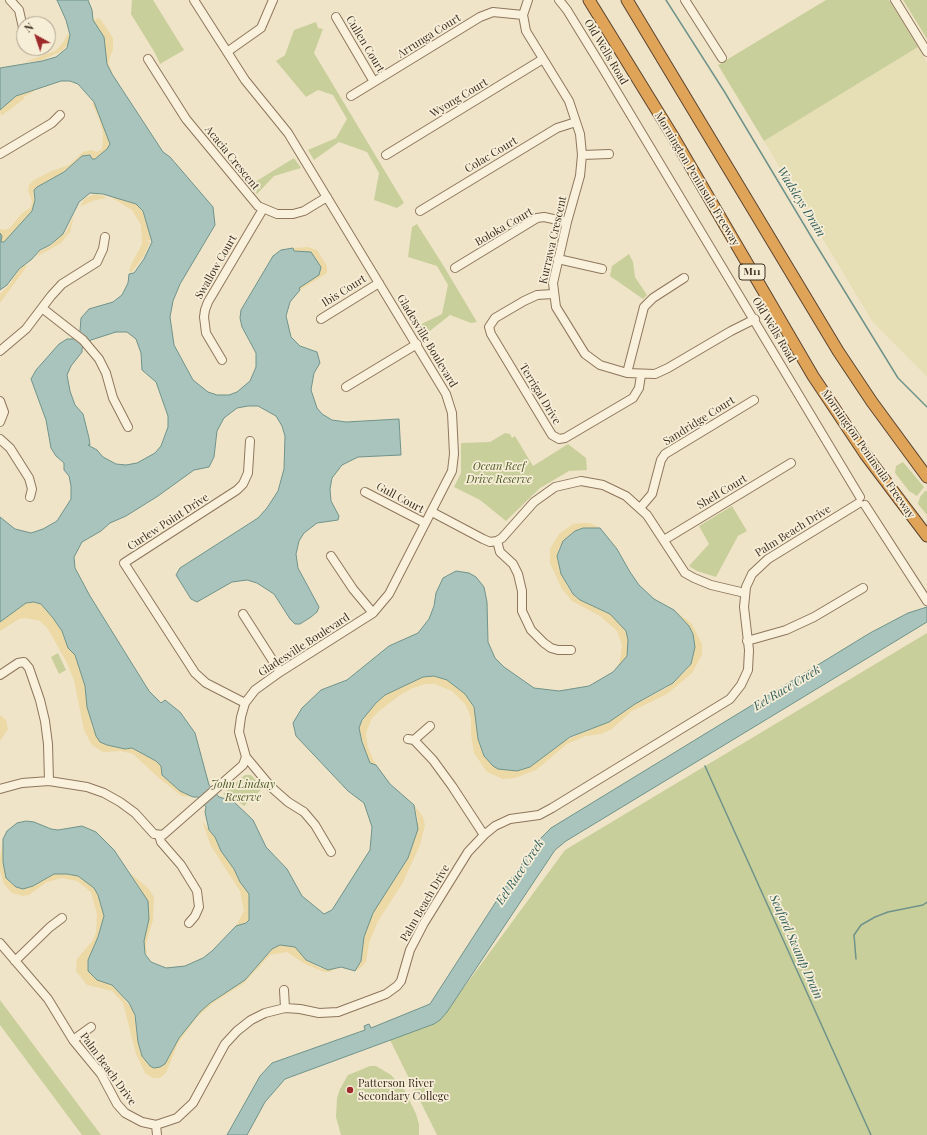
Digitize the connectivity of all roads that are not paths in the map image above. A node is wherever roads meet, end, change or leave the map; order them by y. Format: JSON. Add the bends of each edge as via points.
{"nodes":[{"id":1,"x":10,"y":0,"type":"edge"},
{"id":2,"x":194,"y":0,"type":"edge"},
{"id":3,"x":272,"y":0,"type":"edge"},
{"id":4,"x":528,"y":0,"type":"edge"},
{"id":5,"x":559,"y":0,"type":"edge"},
{"id":6,"x":564,"y":0,"type":"edge"},
{"id":7,"x":589,"y":0,"type":"edge"},
{"id":8,"x":627,"y":0,"type":"edge"},
{"id":9,"x":685,"y":0,"type":"edge"},
{"id":10,"x":895,"y":0,"type":"edge"},
{"id":11,"x":567,"y":10,"type":"junction"},
{"id":12,"x":523,"y":15,"type":"junction"},
{"id":13,"x":20,"y":16,"type":"edge"},
{"id":14,"x":336,"y":17,"type":"dead end"},
{"id":15,"x":227,"y":52,"type":"junction"},
{"id":16,"x":927,"y":52,"type":"edge"},
{"id":17,"x":722,"y":58,"type":"dead end"},
{"id":18,"x":148,"y":59,"type":"dead end"},
{"id":19,"x":543,"y":59,"type":"junction"},
{"id":20,"x":374,"y":82,"type":"junction"},
{"id":21,"x":351,"y":96,"type":"dead end"},
{"id":22,"x":60,"y":114,"type":"dead end"},
{"id":23,"x":576,"y":122,"type":"junction"},
{"id":24,"x":0,"y":154,"type":"edge"},
{"id":25,"x":609,"y":154,"type":"dead end"},
{"id":26,"x":386,"y":155,"type":"dead end"},
{"id":27,"x":582,"y":155,"type":"junction"},
{"id":28,"x":327,"y":197,"type":"junction"},
{"id":29,"x":263,"y":209,"type":"junction"},
{"id":30,"x":420,"y":211,"type":"dead end"},
{"id":31,"x":567,"y":222,"type":"junction"},
{"id":32,"x":105,"y":237,"type":"dead end"},
{"id":33,"x":558,"y":259,"type":"junction"},
{"id":34,"x":455,"y":268,"type":"dead end"},
{"id":35,"x":602,"y":270,"type":"dead end"},
{"id":36,"x":684,"y":278,"type":"dead end"},
{"id":37,"x":379,"y":282,"type":"junction"},
{"id":38,"x":553,"y":294,"type":"junction"},
{"id":39,"x":41,"y":310,"type":"junction"},
{"id":40,"x":753,"y":317,"type":"junction"},
{"id":41,"x":321,"y":318,"type":"dead end"},
{"id":42,"x":417,"y":344,"type":"junction"},
{"id":43,"x":0,"y":351,"type":"edge"},
{"id":44,"x":222,"y":360,"type":"dead end"},
{"id":45,"x":626,"y":373,"type":"junction"},
{"id":46,"x":641,"y":374,"type":"junction"},
{"id":47,"x":346,"y":387,"type":"dead end"},
{"id":48,"x":754,"y":400,"type":"dead end"},
{"id":49,"x":0,"y":401,"type":"edge"},
{"id":50,"x":0,"y":422,"type":"edge"},
{"id":51,"x":128,"y":427,"type":"dead end"},
{"id":52,"x":0,"y":439,"type":"edge"},
{"id":53,"x":250,"y":441,"type":"dead end"},
{"id":54,"x":792,"y":463,"type":"dead end"},
{"id":55,"x":927,"y":477,"type":"edge"},
{"id":56,"x":365,"y":492,"type":"dead end"},
{"id":57,"x":30,"y":497,"type":"dead end"},
{"id":58,"x":862,"y":502,"type":"junction"},
{"id":59,"x":640,"y":508,"type":"junction"},
{"id":60,"x":432,"y":512,"type":"junction"},
{"id":61,"x":425,"y":523,"type":"junction"},
{"id":62,"x":927,"y":536,"type":"edge"},
{"id":63,"x":664,"y":540,"type":"junction"},
{"id":64,"x":497,"y":541,"type":"junction"},
{"id":65,"x":332,"y":556,"type":"dead end"},
{"id":66,"x":863,"y":588,"type":"dead end"},
{"id":67,"x":745,"y":593,"type":"junction"},
{"id":68,"x":927,"y":601,"type":"edge"},
{"id":69,"x":373,"y":613,"type":"junction"},
{"id":70,"x":243,"y":614,"type":"dead end"},
{"id":71,"x":747,"y":640,"type":"junction"},
{"id":72,"x":571,"y":650,"type":"dead end"},
{"id":73,"x":280,"y":672,"type":"junction"},
{"id":74,"x":0,"y":675,"type":"edge"},
{"id":75,"x":246,"y":703,"type":"junction"},
{"id":76,"x":430,"y":726,"type":"dead end"},
{"id":77,"x":246,"y":757,"type":"junction"},
{"id":78,"x":49,"y":781,"type":"junction"},
{"id":79,"x":0,"y":789,"type":"edge"},
{"id":80,"x":159,"y":835,"type":"junction"},
{"id":81,"x":484,"y":835,"type":"junction"},
{"id":82,"x":331,"y":852,"type":"dead end"},
{"id":83,"x":62,"y":918,"type":"dead end"},
{"id":84,"x":189,"y":923,"type":"dead end"},
{"id":85,"x":0,"y":943,"type":"edge"},
{"id":86,"x":15,"y":961,"type":"junction"},
{"id":87,"x":284,"y":990,"type":"dead end"},
{"id":88,"x":285,"y":1008,"type":"junction"},
{"id":89,"x":91,"y":1028,"type":"dead end"},
{"id":90,"x":73,"y":1040,"type":"junction"},
{"id":91,"x":156,"y":1125,"type":"junction"},
{"id":92,"x":157,"y":1135,"type":"edge"}],
"edges":[{"from":1,"to":13,"type":"street","via":[[19,10]]},
{"from":2,"to":15,"type":"street","name":"Gladesville Boulevard"},
{"from":3,"to":15,"type":"street","via":[[261,28]]},
{"from":4,"to":12,"type":"street"},
{"from":5,"to":11,"type":"street","name":"Old Wells Road"},
{"from":6,"to":11,"type":"street","name":"Old Wells Road"},
{"from":7,"to":62,"type":"highway","name":"Mornington Peninsula Freeway","number":"M11","via":[[674,138],[813,376],[865,454]]},
{"from":8,"to":55,"type":"highway","via":[[838,351]]},
{"from":9,"to":17,"type":"street"},
{"from":10,"to":16,"type":"street"},
{"from":11,"to":40,"type":"street","name":"Old Wells Road"},
{"from":12,"to":19,"type":"street","name":"Kurrawa Crescent","via":[[526,31]]},
{"from":12,"to":20,"type":"street","name":"Arrunga Court","via":[[493,12],[480,17]]},
{"from":14,"to":20,"type":"street","name":"Cullen Court"},
{"from":15,"to":28,"type":"street","name":"Gladesville Boulevard","via":[[245,80],[288,133]]},
{"from":18,"to":29,"type":"street","name":"Acacia Crescent","via":[[186,119],[254,202]]},
{"from":19,"to":23,"type":"street","name":"Kurrawa Crescent","via":[[569,102]]},
{"from":19,"to":26,"type":"street","name":"Wyong Court"},
{"from":20,"to":21,"type":"street","name":"Arrunga Court"},
{"from":22,"to":24,"type":"street","via":[[52,123]]},
{"from":23,"to":27,"type":"street","name":"Kurrawa Crescent"},
{"from":23,"to":30,"type":"street","name":"Colac Court","via":[[556,128]]},
{"from":25,"to":27,"type":"street"},
{"from":27,"to":31,"type":"street","name":"Kurrawa Crescent","via":[[580,176]]},
{"from":28,"to":29,"type":"street","name":"Acacia Crescent","via":[[293,214],[277,214]]},
{"from":28,"to":37,"type":"street","name":"Gladesville Boulevard"},
{"from":29,"to":44,"type":"street","name":"Swallow Court","via":[[205,310],[206,333]]},
{"from":31,"to":33,"type":"street","name":"Kurrawa Crescent"},
{"from":31,"to":34,"type":"street","name":"Boloka Court","via":[[538,218]]},
{"from":32,"to":39,"type":"street","via":[[97,262],[62,284]]},
{"from":33,"to":35,"type":"street"},
{"from":33,"to":38,"type":"street","name":"Kurrawa Crescent"},
{"from":36,"to":45,"type":"street","via":[[653,298],[644,307]]},
{"from":37,"to":41,"type":"street","name":"Ibis Court"},
{"from":37,"to":42,"type":"street","name":"Gladesville Boulevard"},
{"from":38,"to":45,"type":"street","name":"Kurrawa Crescent","via":[[556,306],[585,354],[600,365]]},
{"from":38,"to":46,"type":"street","name":"Terrigal Drive","via":[[533,296],[495,318],[489,327],[552,435],[559,439],[566,438],[633,398],[640,388]]},
{"from":39,"to":43,"type":"street","via":[[26,329]]},
{"from":39,"to":51,"type":"street","via":[[87,344],[102,366],[113,398]]},
{"from":40,"to":46,"type":"street","name":"Kurrawa Crescent","via":[[668,368],[655,374]]},
{"from":40,"to":58,"type":"street","name":"Old Wells Road"},
{"from":42,"to":47,"type":"street"},
{"from":42,"to":60,"type":"street","name":"Gladesville Boulevard","via":[[446,394],[452,413],[452,471]]},
{"from":45,"to":46,"type":"street","name":"Kurrawa Crescent"},
{"from":48,"to":59,"type":"street","name":"Sandridge Court","via":[[665,454],[652,494]]},
{"from":49,"to":50,"type":"street","via":[[4,412]]},
{"from":52,"to":57,"type":"street","via":[[10,448],[29,478],[32,489]]},
{"from":53,"to":75,"type":"street","name":"Curlew Point Drive","via":[[248,473],[237,490],[124,563],[195,673],[206,683]]},
{"from":54,"to":63,"type":"street","name":"Shell Court"},
{"from":56,"to":61,"type":"street","name":"Gull Court"},
{"from":58,"to":67,"type":"street","name":"Palm Beach Drive","via":[[761,563],[748,581]]},
{"from":58,"to":68,"type":"street","name":"Old Wells Road"},
{"from":59,"to":63,"type":"street"},
{"from":59,"to":64,"type":"street","via":[[626,496],[603,484],[581,481],[568,483],[555,487],[534,502]]},
{"from":60,"to":61,"type":"street","name":"Gladesville Boulevard"},
{"from":60,"to":64,"type":"street","via":[[483,539]]},
{"from":61,"to":69,"type":"street","name":"Gladesville Boulevard","via":[[389,594]]},
{"from":63,"to":67,"type":"street","via":[[685,573],[711,584]]},
{"from":64,"to":72,"type":"street","via":[[500,552],[513,564],[518,574],[522,591],[522,611],[531,630],[551,648]]},
{"from":65,"to":69,"type":"street","via":[[353,589]]},
{"from":66,"to":71,"type":"street","via":[[814,618],[786,630]]},
{"from":67,"to":71,"type":"street","name":"Palm Beach Drive"},
{"from":69,"to":73,"type":"street","name":"Gladesville Boulevard"},
{"from":70,"to":73,"type":"street"},
{"from":71,"to":81,"type":"street","name":"Palm Beach Drive","via":[[748,670],[738,690],[725,702],[552,808],[539,815],[503,821]]},
{"from":73,"to":75,"type":"street","name":"Gladesville Boulevard","via":[[255,690]]},
{"from":74,"to":78,"type":"street","via":[[18,663],[24,662],[29,668],[45,721]]},
{"from":75,"to":77,"type":"street","name":"Gladesville Boulevard","via":[[239,732]]},
{"from":76,"to":81,"type":"street","via":[[411,739],[433,760]]},
{"from":77,"to":80,"type":"street","via":[[243,765],[202,802],[166,833]]},
{"from":77,"to":82,"type":"street","via":[[271,787],[304,812]]},
{"from":78,"to":79,"type":"street","via":[[22,783]]},
{"from":78,"to":80,"type":"street","via":[[87,787],[104,793],[135,813],[154,834]]},
{"from":80,"to":84,"type":"street","via":[[161,842],[181,864],[197,891],[199,907]]},
{"from":81,"to":88,"type":"street","name":"Palm Beach Drive","via":[[468,852],[424,923],[410,950],[403,976],[397,986],[386,994],[338,1012],[319,1013]]},
{"from":83,"to":86,"type":"street"},
{"from":85,"to":86,"type":"street","name":"Palm Beach Drive"},
{"from":86,"to":90,"type":"street","name":"Palm Beach Drive","via":[[48,999]]},
{"from":87,"to":88,"type":"street"},
{"from":88,"to":91,"type":"street","name":"Palm Beach Drive","via":[[265,1013],[237,1031],[226,1044],[193,1103],[177,1118]]},
{"from":89,"to":90,"type":"street"},
{"from":90,"to":91,"type":"street","name":"Palm Beach Drive","via":[[97,1069],[125,1113],[142,1122]]},
{"from":91,"to":92,"type":"street"}]}
